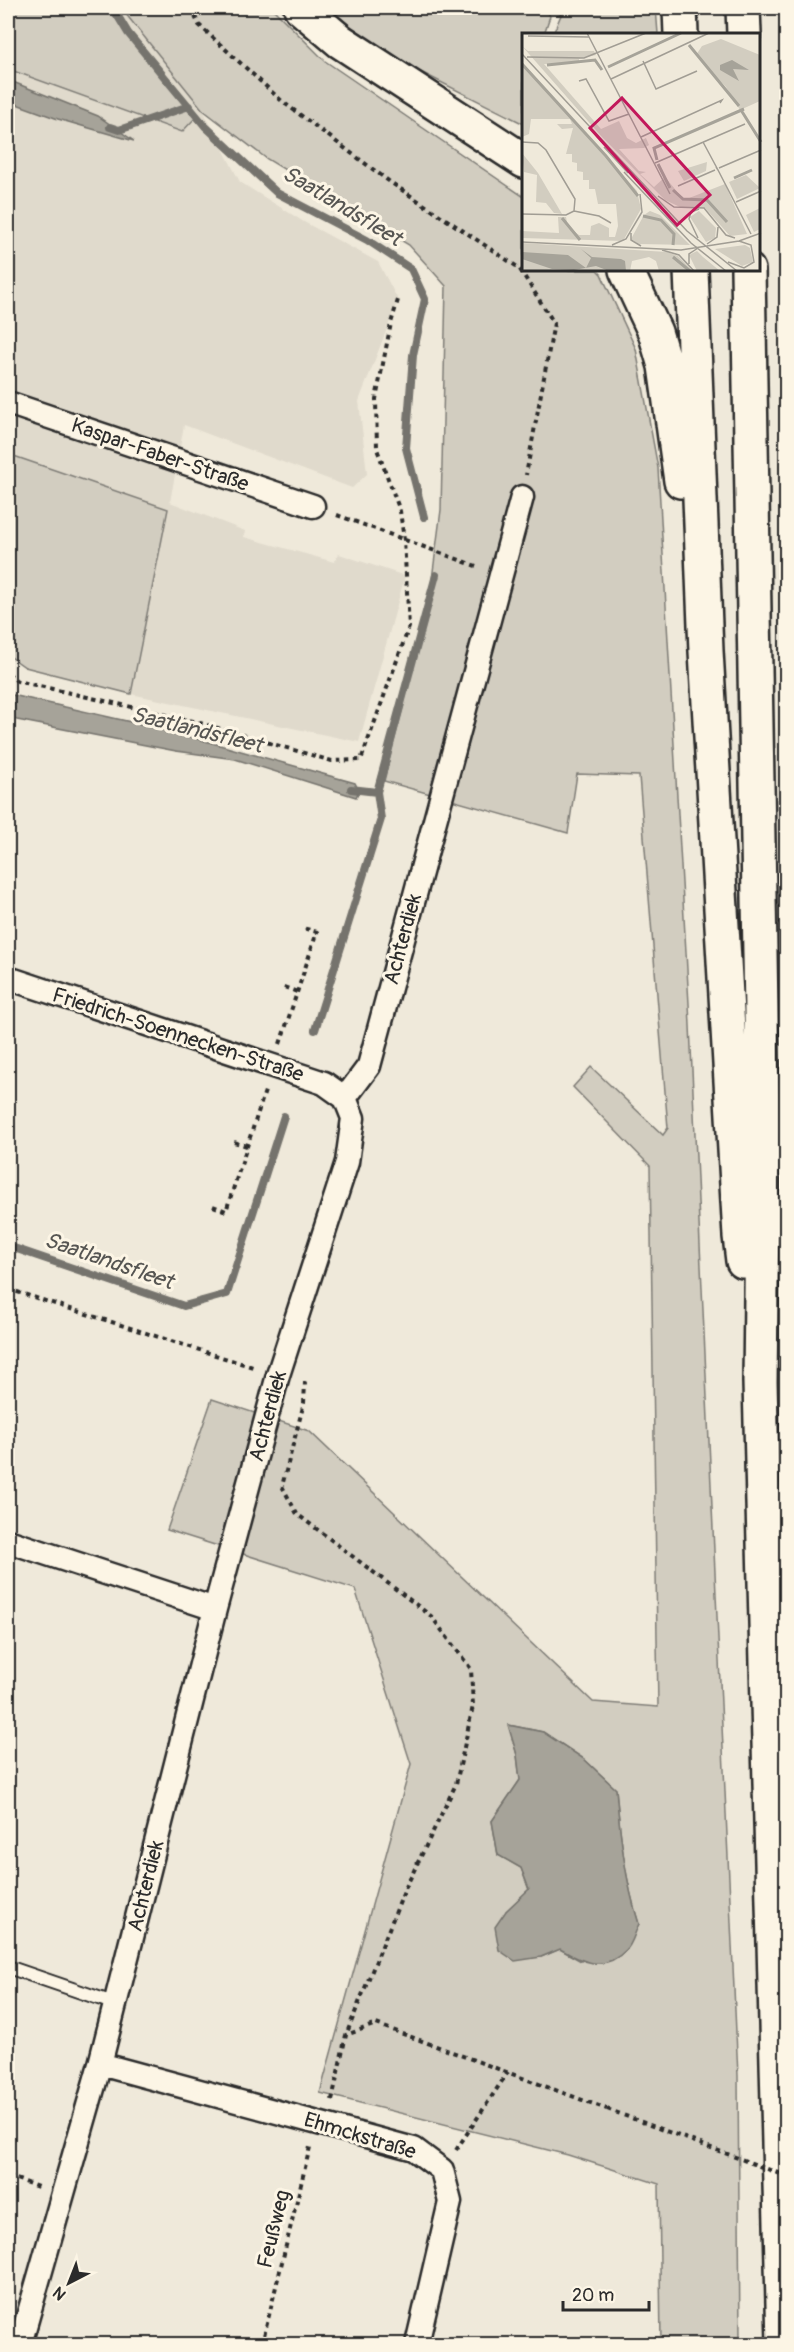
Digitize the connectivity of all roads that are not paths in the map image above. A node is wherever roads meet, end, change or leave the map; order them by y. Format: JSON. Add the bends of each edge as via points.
{"nodes":[{"id":1,"x":301,"y":8,"type":"edge"},
{"id":2,"x":680,"y":8,"type":"edge"},
{"id":3,"x":743,"y":8,"type":"edge"},
{"id":4,"x":681,"y":33,"type":"edge"},
{"id":5,"x":744,"y":33,"type":"edge"},
{"id":6,"x":522,"y":160,"type":"edge"},
{"id":7,"x":627,"y":272,"type":"edge"},
{"id":8,"x":692,"y":272,"type":"edge"},
{"id":9,"x":748,"y":272,"type":"edge"},
{"id":10,"x":8,"y":403,"type":"edge"},
{"id":11,"x":522,"y":497,"type":"road end"},
{"id":12,"x":313,"y":506,"type":"road end"},
{"id":13,"x":706,"y":651,"type":"junction"},
{"id":14,"x":8,"y":978,"type":"edge"},
{"id":15,"x":345,"y":1098,"type":"junction"},
{"id":16,"x":760,"y":1382,"type":"junction"},
{"id":17,"x":8,"y":1541,"type":"edge"},
{"id":18,"x":215,"y":1609,"type":"junction"},
{"id":19,"x":8,"y":1967,"type":"edge"},
{"id":20,"x":116,"y":2004,"type":"junction"},
{"id":21,"x":100,"y":2064,"type":"junction"},
{"id":22,"x":20,"y":2344,"type":"edge"},
{"id":23,"x":417,"y":2344,"type":"edge"},
{"id":24,"x":784,"y":2344,"type":"edge"}],
"edges":[{"from":1,"to":6,"type":"highway","via":[[340,41]]},
{"from":2,"to":4,"type":"highway"},
{"from":3,"to":5,"type":"highway"},
{"from":7,"to":13,"type":"highway","via":[[655,332],[665,366]]},
{"from":8,"to":13,"type":"highway"},
{"from":9,"to":16,"type":"highway","via":[[763,1125]]},
{"from":10,"to":12,"type":"street","name":"Kaspar-Faber-Straße"},
{"from":11,"to":15,"type":"street","name":"Achterdiek","via":[[369,1065]]},
{"from":13,"to":16,"type":"highway","via":[[740,1236]]},
{"from":14,"to":15,"type":"street","name":"Friedrich-Soennecken-Straße","via":[[324,1083]]},
{"from":15,"to":18,"type":"street","name":"Achterdiek","via":[[353,1118],[347,1162],[279,1375]]},
{"from":16,"to":24,"type":"highway"},
{"from":17,"to":18,"type":"street"},
{"from":18,"to":20,"type":"street","name":"Achterdiek"},
{"from":19,"to":20,"type":"lane"},
{"from":20,"to":21,"type":"street","name":"Achterdiek"},
{"from":21,"to":22,"type":"street","name":"Achterdiek"},
{"from":21,"to":23,"type":"street","name":"Ehmckstraße","via":[[414,2149],[442,2170],[450,2202]]}]}
